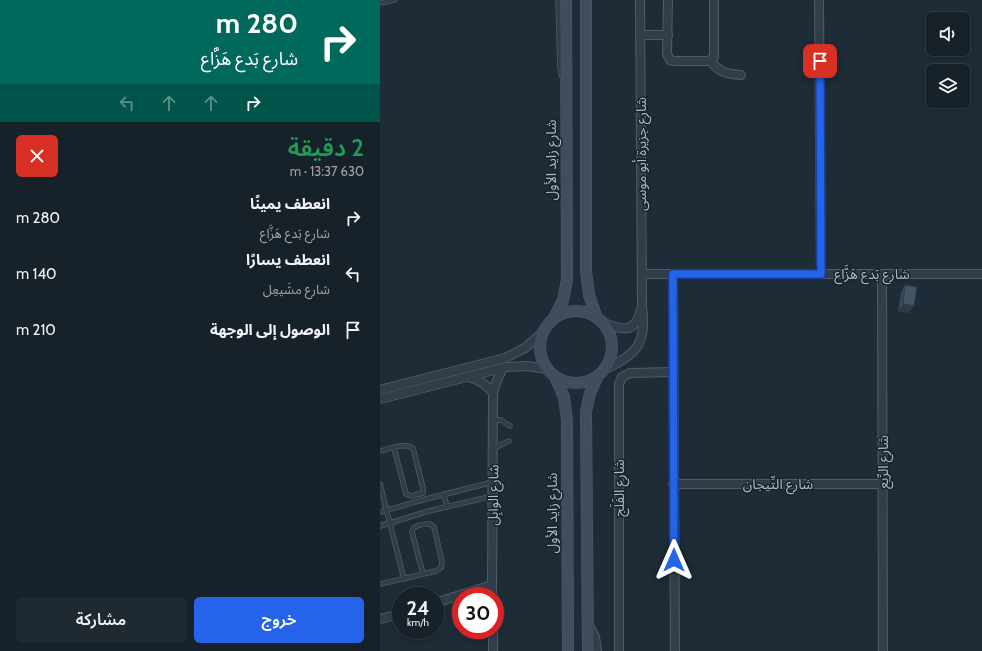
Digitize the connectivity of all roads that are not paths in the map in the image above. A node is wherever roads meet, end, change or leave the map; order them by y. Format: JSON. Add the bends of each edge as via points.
{"nodes":[{"id":1,"x":395,"y":0,"type":"edge"},
{"id":2,"x":558,"y":0,"type":"edge"},
{"id":3,"x":566,"y":0,"type":"edge"},
{"id":4,"x":640,"y":0,"type":"edge"},
{"id":5,"x":668,"y":0,"type":"edge"},
{"id":6,"x":714,"y":0,"type":"edge"},
{"id":7,"x":819,"y":0,"type":"edge"},
{"id":8,"x":380,"y":3,"type":"edge"},
{"id":9,"x":587,"y":3,"type":"edge"},
{"id":10,"x":640,"y":35,"type":"junction"},
{"id":11,"x":668,"y":35,"type":"junction"},
{"id":12,"x":711,"y":61,"type":"junction"},
{"id":13,"x":741,"y":75,"type":"dead end"},
{"id":14,"x":566,"y":84,"type":"junction"},
{"id":15,"x":642,"y":274,"type":"junction"},
{"id":16,"x":673,"y":274,"type":"junction"},
{"id":17,"x":821,"y":274,"type":"junction"},
{"id":18,"x":882,"y":274,"type":"junction"},
{"id":19,"x":982,"y":274,"type":"edge"},
{"id":20,"x":642,"y":307,"type":"junction"},
{"id":21,"x":554,"y":318,"type":"junction"},
{"id":22,"x":600,"y":320,"type":"junction"},
{"id":23,"x":542,"y":333,"type":"junction"},
{"id":24,"x":503,"y":368,"type":"junction"},
{"id":25,"x":673,"y":372,"type":"junction"},
{"id":26,"x":551,"y":373,"type":"junction"},
{"id":27,"x":602,"y":373,"type":"junction"},
{"id":28,"x":467,"y":377,"type":"junction"},
{"id":29,"x":380,"y":390,"type":"edge"},
{"id":30,"x":493,"y":393,"type":"junction"},
{"id":31,"x":380,"y":399,"type":"edge"},
{"id":32,"x":494,"y":420,"type":"junction"},
{"id":33,"x":510,"y":426,"type":"dead end"},
{"id":34,"x":509,"y":441,"type":"dead end"},
{"id":35,"x":394,"y":448,"type":"junction"},
{"id":36,"x":494,"y":448,"type":"junction"},
{"id":37,"x":380,"y":451,"type":"edge"},
{"id":38,"x":494,"y":482,"type":"junction"},
{"id":39,"x":380,"y":484,"type":"edge"},
{"id":40,"x":673,"y":484,"type":"junction"},
{"id":41,"x":883,"y":484,"type":"junction"},
{"id":42,"x":444,"y":494,"type":"junction"},
{"id":43,"x":493,"y":496,"type":"junction"},
{"id":44,"x":447,"y":507,"type":"junction"},
{"id":45,"x":387,"y":511,"type":"junction"},
{"id":46,"x":380,"y":512,"type":"edge"},
{"id":47,"x":390,"y":524,"type":"junction"},
{"id":48,"x":380,"y":526,"type":"edge"},
{"id":49,"x":423,"y":574,"type":"junction"},
{"id":50,"x":404,"y":579,"type":"junction"},
{"id":51,"x":380,"y":584,"type":"edge"},
{"id":52,"x":492,"y":585,"type":"joint"},
{"id":53,"x":444,"y":600,"type":"edge"},
{"id":54,"x":392,"y":616,"type":"edge"},
{"id":55,"x":380,"y":619,"type":"edge"},
{"id":56,"x":588,"y":623,"type":"junction"},
{"id":57,"x":493,"y":639,"type":"edge"},
{"id":58,"x":568,"y":650,"type":"edge"},
{"id":59,"x":493,"y":651,"type":"edge"},
{"id":60,"x":588,"y":651,"type":"edge"},
{"id":61,"x":597,"y":651,"type":"edge"},
{"id":62,"x":619,"y":651,"type":"edge"},
{"id":63,"x":675,"y":651,"type":"edge"},
{"id":64,"x":883,"y":651,"type":"edge"}],
"edges":[{"from":1,"to":8,"type":"lane"},
{"from":2,"to":14,"type":"lane","via":[[560,68]]},
{"from":3,"to":14,"type":"main road","name":"شارع زايد الأول"},
{"from":4,"to":10,"type":"street","name":"شارع جزيرة أبو موسى"},
{"from":5,"to":11,"type":"street"},
{"from":6,"to":12,"type":"street","via":[[715,55]]},
{"from":7,"to":17,"type":"street"},
{"from":9,"to":22,"type":"main road","via":[[586,271],[589,295]]},
{"from":10,"to":11,"type":"street"},
{"from":10,"to":15,"type":"street","name":"شارع جزيرة أبو موسى"},
{"from":11,"to":12,"type":"street","via":[[667,54],[672,61]]},
{"from":12,"to":13,"type":"street","via":[[726,74]]},
{"from":14,"to":21,"type":"main road","name":"شارع زايد الأول","via":[[567,280],[563,300]]},
{"from":15,"to":16,"type":"street","name":"شارع بَدع هَزَّاع"},
{"from":15,"to":20,"type":"street","name":"شارع جزيرة أبو موسى"},
{"from":16,"to":17,"type":"street","name":"شارع بَدع هَزَّاع"},
{"from":16,"to":25,"type":"street"},
{"from":17,"to":18,"type":"street","name":"شارع بَدع هَزَّاع"},
{"from":18,"to":19,"type":"street","name":"شارع بَدع هَزَّاع"},
{"from":18,"to":41,"type":"street","name":"شارع الرِّيع"},
{"from":20,"to":22,"type":"street","name":"شارع جزيرة أبو موسى","via":[[637,323],[628,329],[613,327]]},
{"from":20,"to":27,"type":"street","name":"شارع جزيرة أبو موسى","via":[[644,329],[638,345],[625,360]]},
{"from":21,"to":22,"type":"main road","via":[[572,311],[585,312]]},
{"from":21,"to":23,"type":"main road"},
{"from":22,"to":27,"type":"main road","via":[[609,331],[612,342],[611,359]]},
{"from":23,"to":26,"type":"main road","via":[[540,352],[544,364]]},
{"from":23,"to":29,"type":"street","via":[[525,348],[504,358]]},
{"from":24,"to":26,"type":"street","via":[[527,366]]},
{"from":24,"to":28,"type":"street"},
{"from":24,"to":30,"type":"street","name":"شارع الوابِل"},
{"from":25,"to":40,"type":"street"},
{"from":25,"to":62,"type":"street","name":"شارع الفَلَج","via":[[630,373],[622,377],[619,384]]},
{"from":26,"to":27,"type":"main road","via":[[566,382],[580,384]]},
{"from":26,"to":58,"type":"main road","name":"شارع زايد الأول","via":[[564,397],[567,420]]},
{"from":27,"to":56,"type":"main road","via":[[590,394],[586,412]]},
{"from":28,"to":30,"type":"street","via":[[479,380]]},
{"from":28,"to":31,"type":"street"},
{"from":30,"to":32,"type":"street","name":"شارع الوابِل"},
{"from":32,"to":33,"type":"lane","via":[[501,420]]},
{"from":32,"to":36,"type":"street","name":"شارع الوابِل"},
{"from":34,"to":36,"type":"lane"},
{"from":35,"to":35,"type":"lane","via":[[406,494],[411,496],[423,493],[424,488],[413,448],[408,445]]},
{"from":35,"to":37,"type":"lane"},
{"from":36,"to":38,"type":"street","name":"شارع الوابِل"},
{"from":38,"to":42,"type":"lane"},
{"from":38,"to":43,"type":"street","name":"شارع الوابِل"},
{"from":39,"to":45,"type":"lane"},
{"from":40,"to":41,"type":"street","name":"شارع التِّيجان"},
{"from":40,"to":63,"type":"street"},
{"from":41,"to":64,"type":"street","name":"شارع الرِّيع"},
{"from":42,"to":44,"type":"lane"},
{"from":42,"to":45,"type":"lane"},
{"from":43,"to":44,"type":"lane"},
{"from":43,"to":52,"type":"street","name":"شارع الوابِل"},
{"from":44,"to":47,"type":"lane"},
{"from":45,"to":46,"type":"lane"},
{"from":45,"to":47,"type":"lane"},
{"from":47,"to":48,"type":"lane"},
{"from":47,"to":50,"type":"lane"},
{"from":49,"to":49,"type":"lane","via":[[439,570],[442,566],[434,527],[430,524],[412,529]]},
{"from":49,"to":50,"type":"lane"},
{"from":50,"to":51,"type":"lane"},
{"from":52,"to":53,"type":"street"},
{"from":54,"to":55,"type":"street"},
{"from":56,"to":60,"type":"main road"},
{"from":56,"to":61,"type":"street","via":[[595,637]]},
{"from":57,"to":59,"type":"street"}]}
